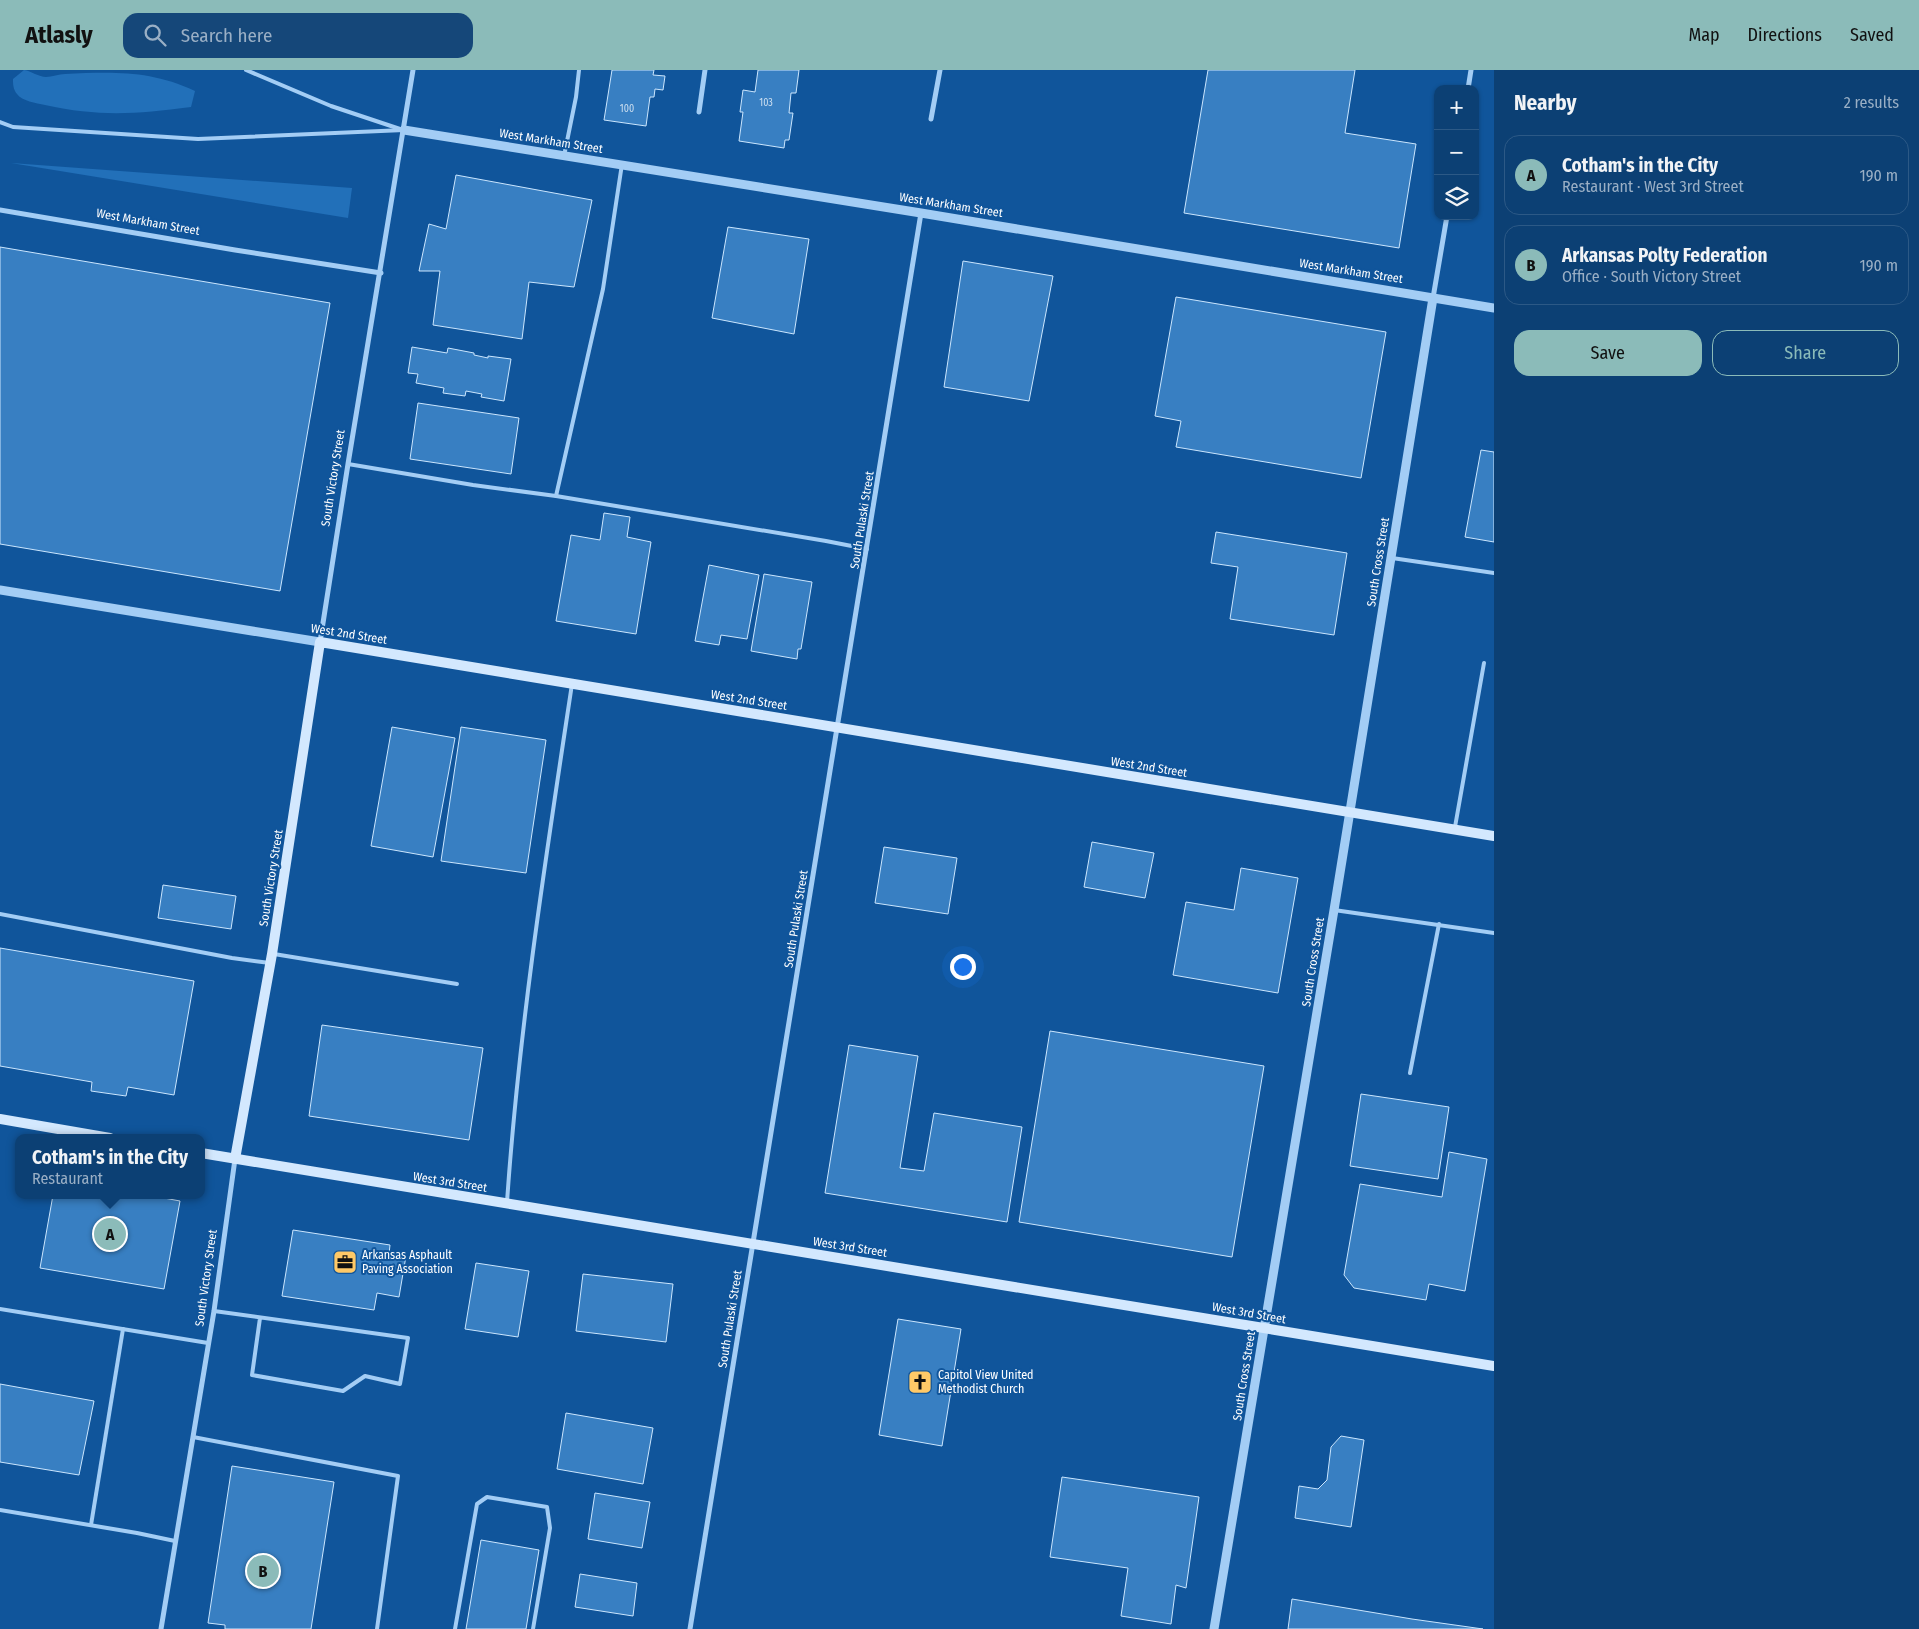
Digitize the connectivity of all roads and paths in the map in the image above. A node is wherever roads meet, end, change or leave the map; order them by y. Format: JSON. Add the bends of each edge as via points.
{"nodes":[{"id":1,"x":246,"y":70,"type":"edge"},
{"id":2,"x":414,"y":70,"type":"edge"},
{"id":3,"x":578,"y":70,"type":"edge"},
{"id":4,"x":705,"y":70,"type":"edge"},
{"id":5,"x":940,"y":70,"type":"edge"},
{"id":6,"x":1471,"y":70,"type":"edge"},
{"id":7,"x":1469,"y":85,"type":"edge"},
{"id":8,"x":698,"y":112,"type":"dead end"},
{"id":9,"x":931,"y":119,"type":"dead end"},
{"id":10,"x":0,"y":122,"type":"edge"},
{"id":11,"x":404,"y":130,"type":"junction"},
{"id":12,"x":564,"y":156,"type":"junction"},
{"id":13,"x":622,"y":164,"type":"junction"},
{"id":14,"x":0,"y":210,"type":"edge"},
{"id":15,"x":921,"y":213,"type":"junction"},
{"id":16,"x":1446,"y":220,"type":"edge"},
{"id":17,"x":381,"y":273,"type":"junction"},
{"id":18,"x":1433,"y":298,"type":"junction"},
{"id":19,"x":1494,"y":308,"type":"edge"},
{"id":20,"x":348,"y":464,"type":"junction"},
{"id":21,"x":556,"y":496,"type":"junction"},
{"id":22,"x":867,"y":549,"type":"junction"},
{"id":23,"x":1391,"y":558,"type":"junction"},
{"id":24,"x":1494,"y":573,"type":"edge"},
{"id":25,"x":0,"y":590,"type":"edge"},
{"id":26,"x":320,"y":642,"type":"junction"},
{"id":27,"x":1484,"y":663,"type":"dead end"},
{"id":28,"x":572,"y":684,"type":"junction"},
{"id":29,"x":838,"y":728,"type":"junction"},
{"id":30,"x":1350,"y":813,"type":"junction"},
{"id":31,"x":1454,"y":830,"type":"junction"},
{"id":32,"x":1494,"y":836,"type":"edge"},
{"id":33,"x":1334,"y":910,"type":"junction"},
{"id":34,"x":0,"y":914,"type":"edge"},
{"id":35,"x":1439,"y":924,"type":"junction"},
{"id":36,"x":1494,"y":933,"type":"edge"},
{"id":37,"x":271,"y":958,"type":"junction"},
{"id":38,"x":457,"y":984,"type":"dead end"},
{"id":39,"x":1410,"y":1073,"type":"dead end"},
{"id":40,"x":0,"y":1119,"type":"edge"},
{"id":41,"x":87,"y":1134,"type":"edge"},
{"id":42,"x":205,"y":1154,"type":"edge"},
{"id":43,"x":236,"y":1159,"type":"junction"},
{"id":44,"x":507,"y":1204,"type":"junction"},
{"id":45,"x":753,"y":1244,"type":"junction"},
{"id":46,"x":0,"y":1309,"type":"edge"},
{"id":47,"x":214,"y":1311,"type":"junction"},
{"id":48,"x":260,"y":1318,"type":"junction"},
{"id":49,"x":1264,"y":1328,"type":"junction"},
{"id":50,"x":122,"y":1329,"type":"junction"},
{"id":51,"x":208,"y":1343,"type":"junction"},
{"id":52,"x":1494,"y":1366,"type":"edge"},
{"id":53,"x":193,"y":1437,"type":"junction"},
{"id":54,"x":0,"y":1510,"type":"edge"},
{"id":55,"x":91,"y":1525,"type":"junction"},
{"id":56,"x":175,"y":1541,"type":"junction"},
{"id":57,"x":160,"y":1629,"type":"edge"},
{"id":58,"x":377,"y":1629,"type":"edge"},
{"id":59,"x":455,"y":1629,"type":"edge"},
{"id":60,"x":533,"y":1629,"type":"edge"},
{"id":61,"x":690,"y":1629,"type":"edge"},
{"id":62,"x":1214,"y":1629,"type":"edge"}],
"edges":[{"from":1,"to":11,"type":"lane","via":[[330,106]]},
{"from":2,"to":11,"type":"street","name":"South Victory Street"},
{"from":3,"to":12,"type":"lane"},
{"from":4,"to":8,"type":"street"},
{"from":5,"to":9,"type":"street"},
{"from":6,"to":7,"type":"street"},
{"from":10,"to":11,"type":"lane","via":[[14,128],[198,139]]},
{"from":11,"to":12,"type":"street","name":"West Markham Street"},
{"from":11,"to":17,"type":"street","name":"South Victory Street"},
{"from":12,"to":13,"type":"street","name":"West Markham Street"},
{"from":13,"to":15,"type":"street","name":"West Markham Street"},
{"from":13,"to":21,"type":"lane","via":[[603,289]]},
{"from":14,"to":17,"type":"street","name":"West Markham Street"},
{"from":15,"to":18,"type":"street","name":"West Markham Street"},
{"from":15,"to":22,"type":"street","name":"South Pulaski Street"},
{"from":16,"to":18,"type":"street"},
{"from":17,"to":20,"type":"street","name":"South Victory Street"},
{"from":18,"to":19,"type":"street","name":"West Markham Street"},
{"from":18,"to":23,"type":"street","name":"South Cross Street"},
{"from":20,"to":21,"type":"lane"},
{"from":20,"to":26,"type":"street","name":"South Victory Street"},
{"from":21,"to":22,"type":"lane"},
{"from":22,"to":29,"type":"street","name":"South Pulaski Street"},
{"from":23,"to":24,"type":"lane"},
{"from":23,"to":30,"type":"street","name":"South Cross Street"},
{"from":25,"to":26,"type":"street","name":"West 2nd Street"},
{"from":26,"to":28,"type":"main road","name":"West 2nd Street"},
{"from":26,"to":37,"type":"main road","name":"South Victory Street"},
{"from":27,"to":31,"type":"lane"},
{"from":28,"to":29,"type":"main road","name":"West 2nd Street"},
{"from":28,"to":44,"type":"lane","via":[[540,894],[512,1126]]},
{"from":29,"to":30,"type":"main road","name":"West 2nd Street"},
{"from":29,"to":45,"type":"street","name":"South Pulaski Street"},
{"from":30,"to":31,"type":"main road","name":"West 2nd Street"},
{"from":30,"to":33,"type":"street","name":"South Cross Street"},
{"from":31,"to":32,"type":"main road","name":"West 2nd Street"},
{"from":33,"to":35,"type":"lane"},
{"from":33,"to":49,"type":"street","name":"South Cross Street"},
{"from":34,"to":37,"type":"lane","via":[[232,958]]},
{"from":35,"to":36,"type":"lane"},
{"from":35,"to":39,"type":"lane"},
{"from":37,"to":38,"type":"lane"},
{"from":37,"to":43,"type":"main road","name":"South Victory Street"},
{"from":40,"to":41,"type":"main road"},
{"from":42,"to":43,"type":"main road","name":"West 3rd Street"},
{"from":43,"to":44,"type":"main road","name":"West 3rd Street"},
{"from":43,"to":47,"type":"street","name":"South Victory Street"},
{"from":44,"to":45,"type":"main road","name":"West 3rd Street"},
{"from":45,"to":49,"type":"main road","name":"West 3rd Street"},
{"from":45,"to":61,"type":"street","name":"South Pulaski Street"},
{"from":46,"to":50,"type":"lane"},
{"from":47,"to":48,"type":"lane"},
{"from":47,"to":51,"type":"street","name":"South Victory Street"},
{"from":48,"to":48,"type":"lane","via":[[408,1338],[400,1384],[365,1376],[343,1391],[252,1375]]},
{"from":49,"to":52,"type":"main road","name":"West 3rd Street"},
{"from":49,"to":62,"type":"street","name":"South Cross Street"},
{"from":50,"to":51,"type":"lane"},
{"from":50,"to":55,"type":"lane"},
{"from":51,"to":53,"type":"street","name":"South Victory Street"},
{"from":53,"to":56,"type":"street","name":"South Victory Street"},
{"from":53,"to":58,"type":"lane","via":[[398,1476]]},
{"from":54,"to":55,"type":"lane"},
{"from":55,"to":56,"type":"lane"},
{"from":56,"to":57,"type":"street","name":"South Victory Street"},
{"from":59,"to":60,"type":"lane","via":[[477,1504],[487,1497],[547,1507],[550,1528]]}]}
